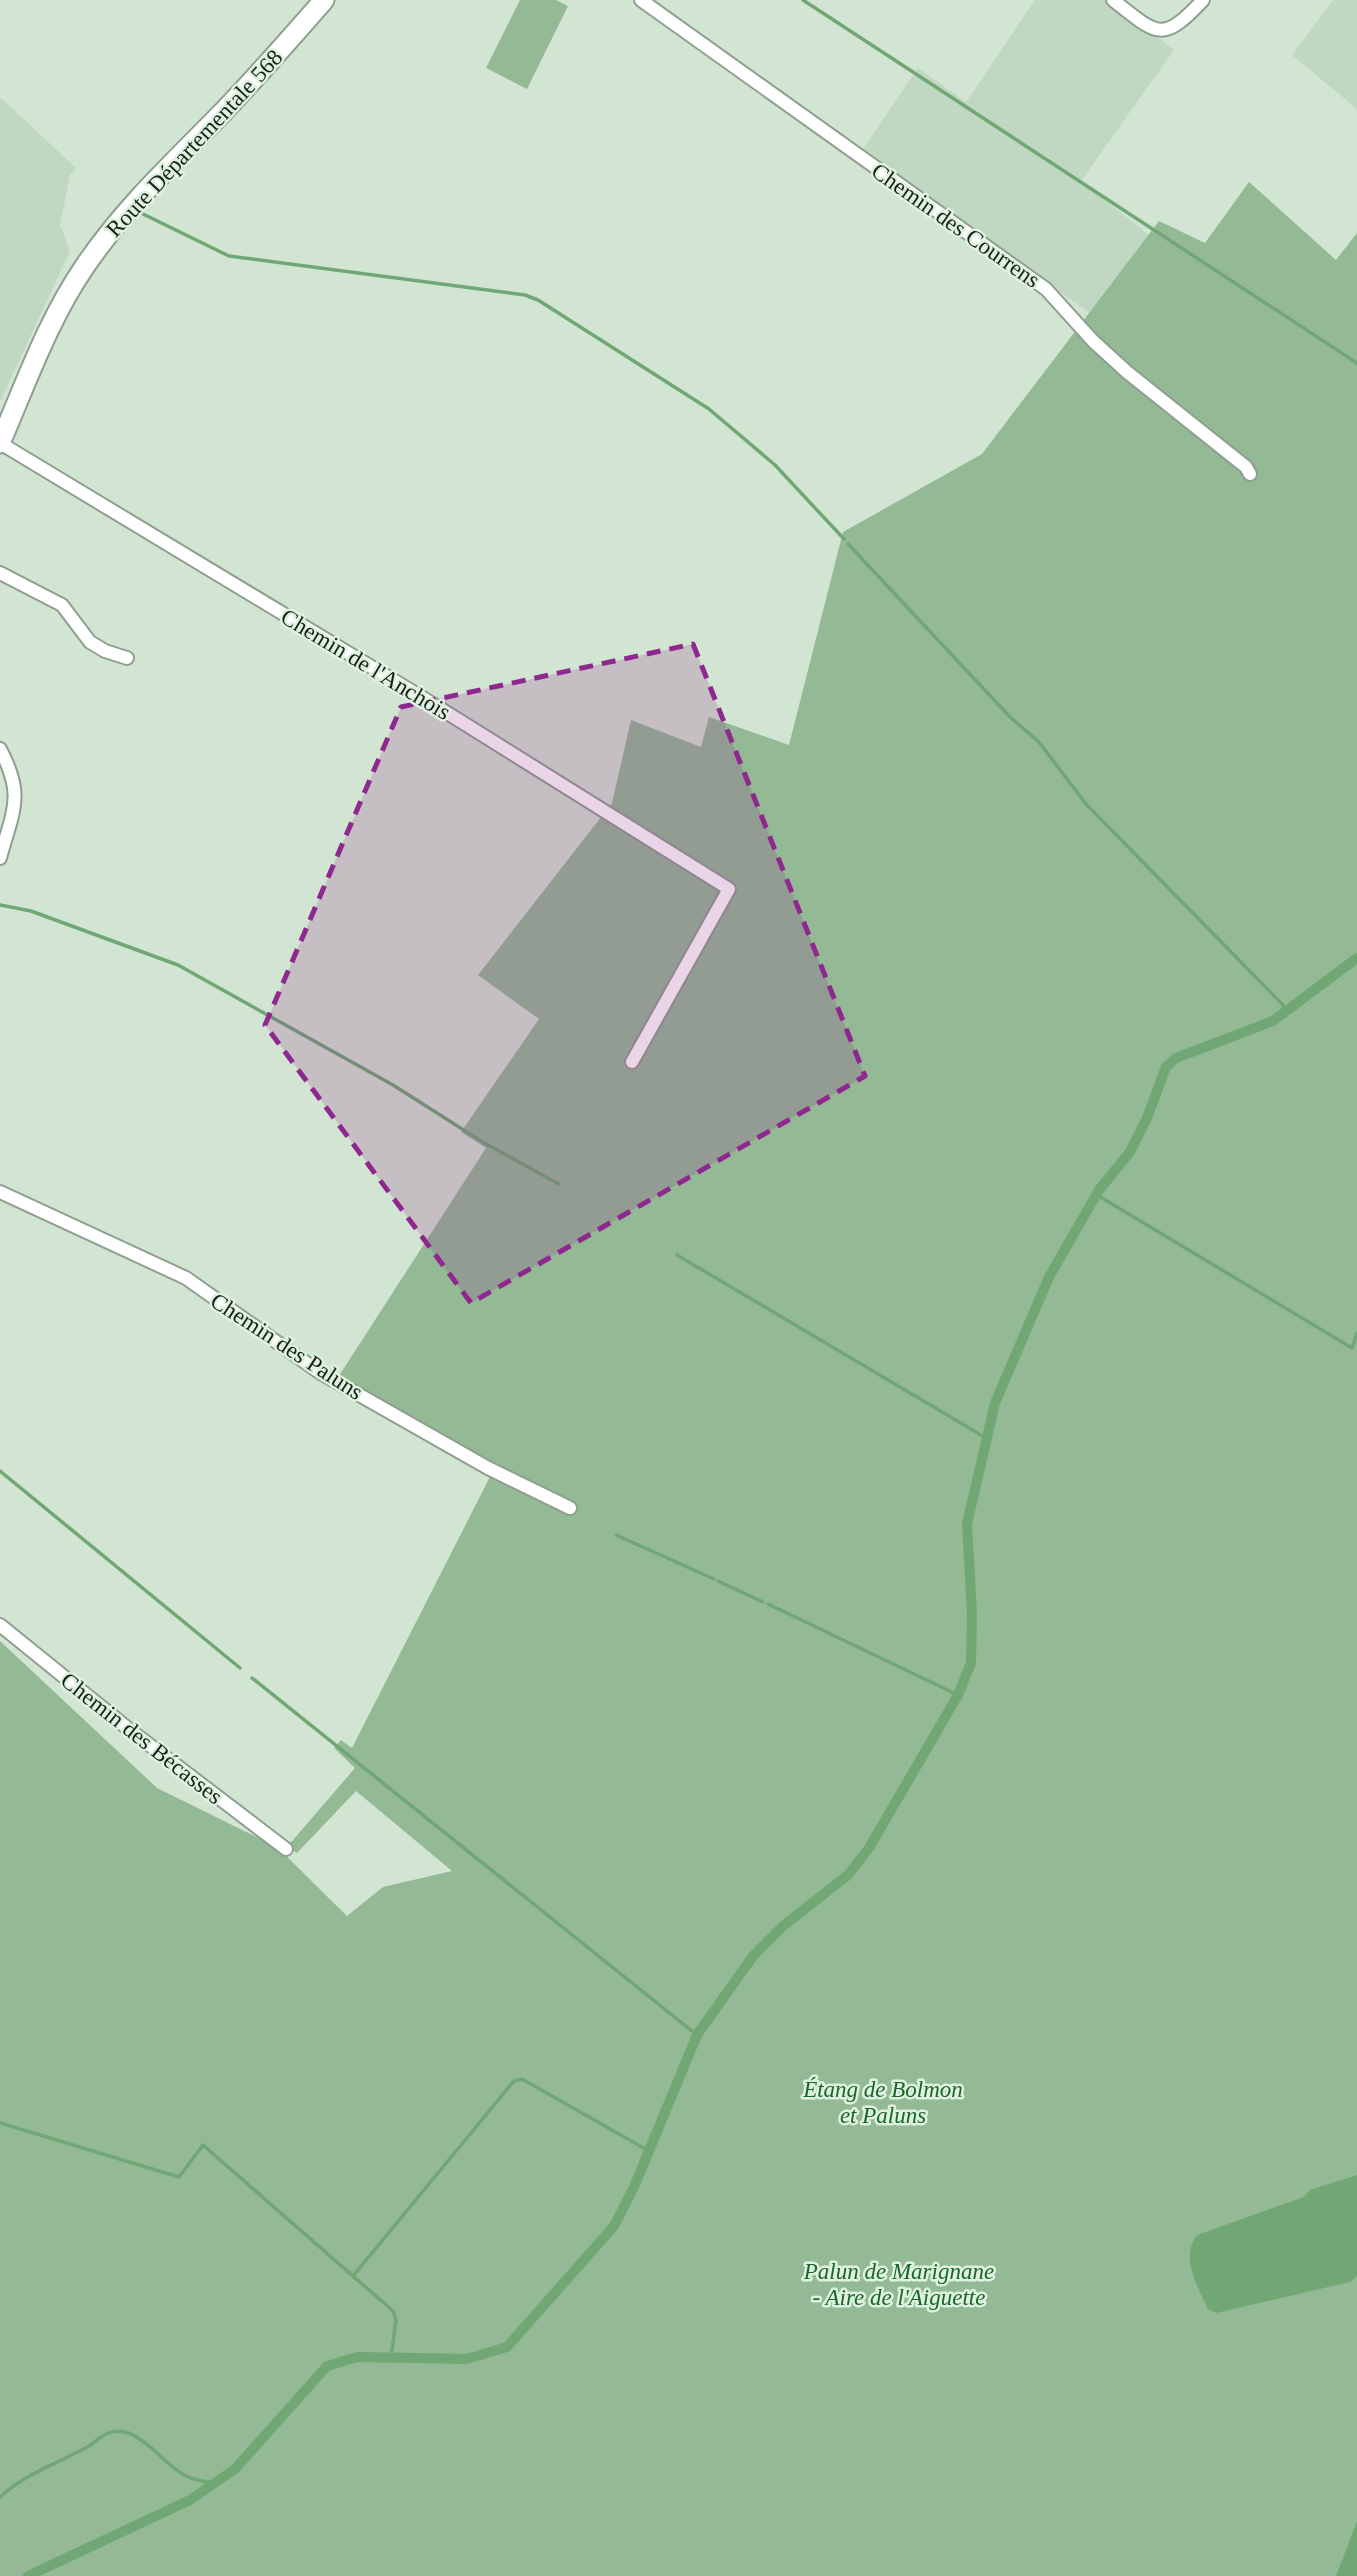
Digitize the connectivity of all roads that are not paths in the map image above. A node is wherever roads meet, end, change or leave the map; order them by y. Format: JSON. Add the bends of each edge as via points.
{"nodes":[{"id":1,"x":324,"y":0,"type":"edge"},
{"id":2,"x":641,"y":0,"type":"edge"},
{"id":3,"x":1113,"y":0,"type":"edge"},
{"id":4,"x":1203,"y":0,"type":"edge"},
{"id":5,"x":0,"y":443,"type":"edge"},
{"id":6,"x":1250,"y":474,"type":"dead end"},
{"id":7,"x":0,"y":573,"type":"edge"},
{"id":8,"x":127,"y":658,"type":"dead end"},
{"id":9,"x":0,"y":749,"type":"edge"},
{"id":10,"x":0,"y":858,"type":"edge"},
{"id":11,"x":632,"y":1062,"type":"dead end"},
{"id":12,"x":0,"y":1192,"type":"edge"},
{"id":13,"x":570,"y":1508,"type":"dead end"},
{"id":14,"x":0,"y":1625,"type":"edge"},
{"id":15,"x":286,"y":1849,"type":"dead end"}],
"edges":[{"from":1,"to":5,"type":"main road","name":"Route Départementale 568","via":[[241,93],[135,200],[84,267],[55,317]]},
{"from":2,"to":6,"type":"street","name":"Chemin des Courrens","via":[[1046,289],[1118,364]]},
{"from":3,"to":4,"type":"street","via":[[1151,30],[1165,30],[1184,20]]},
{"from":5,"to":11,"type":"street","name":"Chemin de l'Anchois","via":[[729,889]]},
{"from":7,"to":8,"type":"street","via":[[62,605],[90,642]]},
{"from":9,"to":10,"type":"street","via":[[16,795]]},
{"from":12,"to":13,"type":"street","name":"Chemin des Paluns","via":[[186,1278],[319,1372],[488,1468]]},
{"from":14,"to":15,"type":"street","name":"Chemin des Bécasses"}]}
